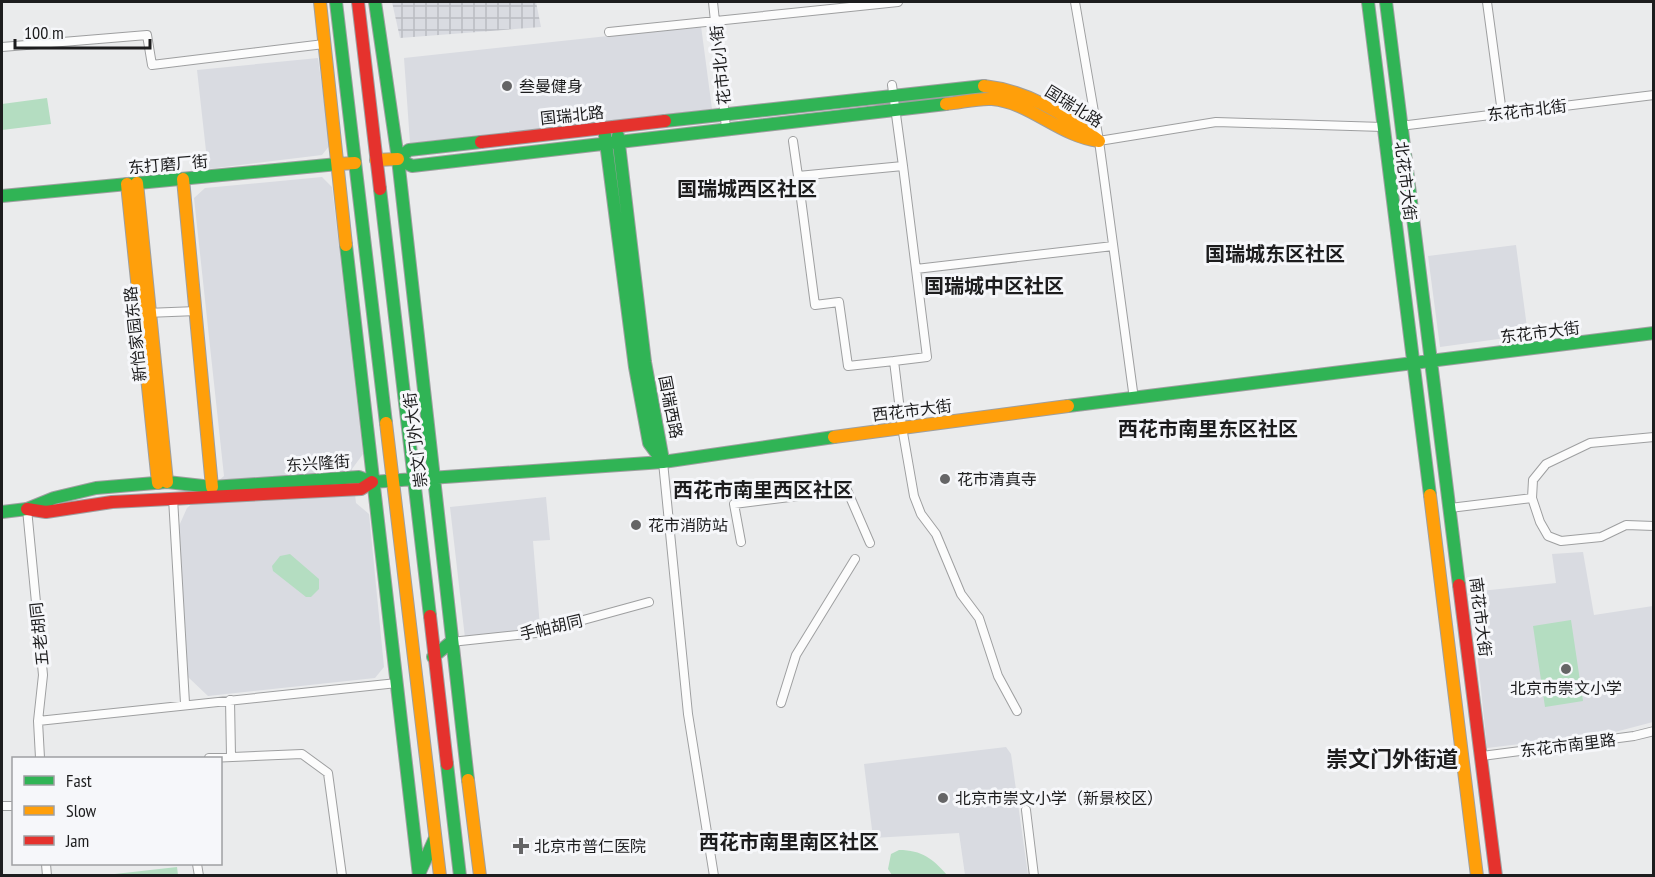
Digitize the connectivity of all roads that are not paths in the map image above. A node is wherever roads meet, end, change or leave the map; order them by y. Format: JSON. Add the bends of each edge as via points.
{"nodes":[{"id":1,"x":320,"y":2,"type":"edge"},
{"id":2,"x":336,"y":2,"type":"edge"},
{"id":3,"x":357,"y":2,"type":"edge"},
{"id":4,"x":375,"y":2,"type":"edge"},
{"id":5,"x":713,"y":2,"type":"edge"},
{"id":6,"x":898,"y":2,"type":"edge"},
{"id":7,"x":1075,"y":2,"type":"edge"},
{"id":8,"x":1368,"y":2,"type":"edge"},
{"id":9,"x":1386,"y":2,"type":"edge"},
{"id":10,"x":1487,"y":2,"type":"edge"},
{"id":11,"x":716,"y":21,"type":"junction"},
{"id":12,"x":609,"y":32,"type":"dead end"},
{"id":13,"x":324,"y":44,"type":"junction"},
{"id":14,"x":2,"y":47,"type":"edge"},
{"id":15,"x":893,"y":90,"type":"junction"},
{"id":16,"x":1653,"y":95,"type":"edge"},
{"id":17,"x":895,"y":110,"type":"junction"},
{"id":18,"x":1502,"y":113,"type":"junction"},
{"id":19,"x":725,"y":114,"type":"junction"},
{"id":20,"x":1400,"y":126,"type":"junction"},
{"id":21,"x":610,"y":127,"type":"junction"},
{"id":22,"x":1383,"y":127,"type":"junction"},
{"id":23,"x":726,"y":128,"type":"dead end"},
{"id":24,"x":793,"y":141,"type":"dead end"},
{"id":25,"x":1099,"y":141,"type":"junction"},
{"id":26,"x":613,"y":142,"type":"junction"},
{"id":27,"x":398,"y":159,"type":"junction"},
{"id":28,"x":376,"y":160,"type":"junction"},
{"id":29,"x":355,"y":163,"type":"junction"},
{"id":30,"x":338,"y":164,"type":"junction"},
{"id":31,"x":903,"y":166,"type":"junction"},
{"id":32,"x":798,"y":176,"type":"junction"},
{"id":33,"x":183,"y":179,"type":"junction"},
{"id":34,"x":132,"y":184,"type":"junction"},
{"id":35,"x":2,"y":196,"type":"edge"},
{"id":36,"x":1113,"y":246,"type":"junction"},
{"id":37,"x":916,"y":269,"type":"junction"},
{"id":38,"x":197,"y":311,"type":"junction"},
{"id":39,"x":145,"y":313,"type":"junction"},
{"id":40,"x":1653,"y":333,"type":"edge"},
{"id":41,"x":894,"y":361,"type":"junction"},
{"id":42,"x":1430,"y":362,"type":"junction"},
{"id":43,"x":1413,"y":364,"type":"junction"},
{"id":44,"x":1134,"y":399,"type":"junction"},
{"id":45,"x":902,"y":427,"type":"junction"},
{"id":46,"x":1653,"y":437,"type":"edge"},
{"id":47,"x":663,"y":462,"type":"junction"},
{"id":48,"x":436,"y":477,"type":"junction"},
{"id":49,"x":414,"y":479,"type":"junction"},
{"id":50,"x":393,"y":480,"type":"junction"},
{"id":51,"x":162,"y":482,"type":"junction"},
{"id":52,"x":372,"y":482,"type":"junction"},
{"id":53,"x":212,"y":487,"type":"junction"},
{"id":54,"x":173,"y":498,"type":"junction"},
{"id":55,"x":1532,"y":498,"type":"junction"},
{"id":56,"x":1450,"y":508,"type":"junction"},
{"id":57,"x":27,"y":509,"type":"junction"},
{"id":58,"x":2,"y":512,"type":"edge"},
{"id":59,"x":1653,"y":526,"type":"edge"},
{"id":60,"x":741,"y":542,"type":"dead end"},
{"id":61,"x":870,"y":543,"type":"dead end"},
{"id":62,"x":855,"y":559,"type":"dead end"},
{"id":63,"x":649,"y":602,"type":"dead end"},
{"id":64,"x":451,"y":642,"type":"junction"},
{"id":65,"x":433,"y":657,"type":"junction"},
{"id":66,"x":397,"y":682,"type":"junction"},
{"id":67,"x":230,"y":700,"type":"junction"},
{"id":68,"x":185,"y":703,"type":"junction"},
{"id":69,"x":781,"y":703,"type":"dead end"},
{"id":70,"x":1017,"y":711,"type":"dead end"},
{"id":71,"x":38,"y":721,"type":"junction"},
{"id":72,"x":1653,"y":731,"type":"edge"},
{"id":73,"x":231,"y":756,"type":"junction"},
{"id":74,"x":1482,"y":756,"type":"junction"},
{"id":75,"x":40,"y":757,"type":"edge"},
{"id":76,"x":222,"y":757,"type":"edge"},
{"id":77,"x":1026,"y":810,"type":"dead end"},
{"id":78,"x":436,"y":837,"type":"junction"},
{"id":79,"x":419,"y":875,"type":"edge"},
{"id":80,"x":342,"y":876,"type":"edge"},
{"id":81,"x":440,"y":876,"type":"edge"},
{"id":82,"x":460,"y":876,"type":"edge"},
{"id":83,"x":480,"y":876,"type":"edge"},
{"id":84,"x":714,"y":876,"type":"edge"},
{"id":85,"x":1034,"y":876,"type":"edge"},
{"id":86,"x":1477,"y":876,"type":"edge"},
{"id":87,"x":1496,"y":876,"type":"edge"}],
"edges":[{"from":1,"to":13,"type":"street"},
{"from":2,"to":29,"type":"street","name":"崇文门外大街"},
{"from":3,"to":28,"type":"street","name":"崇文门外大街"},
{"from":4,"to":27,"type":"street","name":"崇文门外大街"},
{"from":5,"to":11,"type":"street","name":"花市北小街"},
{"from":6,"to":11,"type":"street"},
{"from":7,"to":25,"type":"street"},
{"from":8,"to":22,"type":"street","name":"北花市大街"},
{"from":9,"to":20,"type":"street","name":"北花市大街"},
{"from":10,"to":18,"type":"street"},
{"from":11,"to":12,"type":"street"},
{"from":11,"to":19,"type":"street","name":"花市北小街"},
{"from":13,"to":14,"type":"street","via":[[152,65],[147,35]]},
{"from":13,"to":30,"type":"street"},
{"from":15,"to":17,"type":"street"},
{"from":15,"to":19,"type":"street","name":"国瑞北路"},
{"from":15,"to":25,"type":"street","name":"国瑞北路","via":[[1017,90]]},
{"from":16,"to":18,"type":"street","name":"东花市北街"},
{"from":17,"to":25,"type":"street","name":"国瑞北路","via":[[991,99],[1082,141]]},
{"from":17,"to":26,"type":"street","name":"国瑞北路"},
{"from":17,"to":31,"type":"street"},
{"from":18,"to":20,"type":"street","name":"东花市北街"},
{"from":19,"to":21,"type":"street","name":"国瑞北路"},
{"from":19,"to":23,"type":"street","name":"花市北小街"},
{"from":20,"to":42,"type":"street","name":"北花市大街"},
{"from":21,"to":26,"type":"street","name":"国瑞西路"},
{"from":21,"to":27,"type":"street","name":"国瑞北路","via":[[410,150]]},
{"from":22,"to":25,"type":"street","via":[[1216,122]]},
{"from":22,"to":43,"type":"street","name":"北花市大街"},
{"from":24,"to":32,"type":"street"},
{"from":25,"to":36,"type":"street"},
{"from":26,"to":27,"type":"street","name":"国瑞北路","via":[[412,166]]},
{"from":26,"to":47,"type":"street","name":"国瑞西路","via":[[635,367],[649,443]]},
{"from":27,"to":28,"type":"street"},
{"from":27,"to":48,"type":"street","name":"崇文门外大街"},
{"from":28,"to":49,"type":"street","name":"崇文门外大街"},
{"from":29,"to":30,"type":"street","name":"东打磨厂街"},
{"from":29,"to":50,"type":"street","name":"崇文门外大街"},
{"from":30,"to":33,"type":"street","name":"东打磨厂街"},
{"from":30,"to":52,"type":"street"},
{"from":31,"to":32,"type":"street"},
{"from":31,"to":37,"type":"street"},
{"from":32,"to":41,"type":"street","via":[[814,305],[839,302],[848,366]]},
{"from":33,"to":34,"type":"street","name":"东打磨厂街"},
{"from":33,"to":38,"type":"street"},
{"from":34,"to":35,"type":"street","name":"东打磨厂街"},
{"from":34,"to":39,"type":"street","name":"新怡家园东路"},
{"from":36,"to":37,"type":"street"},
{"from":36,"to":44,"type":"street"},
{"from":37,"to":41,"type":"street","via":[[927,357]]},
{"from":38,"to":39,"type":"street"},
{"from":38,"to":53,"type":"street"},
{"from":39,"to":51,"type":"street","name":"新怡家园东路"},
{"from":40,"to":42,"type":"street","name":"东花市大街"},
{"from":41,"to":45,"type":"street"},
{"from":42,"to":43,"type":"street","name":"东花市大街"},
{"from":42,"to":56,"type":"street","name":"南花市大街"},
{"from":43,"to":44,"type":"street","name":"西花市大街"},
{"from":43,"to":86,"type":"street"},
{"from":44,"to":45,"type":"street","name":"西花市大街"},
{"from":45,"to":47,"type":"street","name":"西花市大街"},
{"from":45,"to":70,"type":"street","via":[[921,514],[936,534],[961,594],[979,618],[998,676]]},
{"from":46,"to":55,"type":"street","via":[[1590,443],[1546,464],[1533,480]]},
{"from":47,"to":48,"type":"street","name":"西花市大街"},
{"from":47,"to":84,"type":"street","via":[[688,714]]},
{"from":48,"to":49,"type":"street","name":"西花市大街"},
{"from":48,"to":64,"type":"street","name":"崇文门外大街"},
{"from":49,"to":50,"type":"street","name":"西花市大街"},
{"from":49,"to":65,"type":"street","name":"崇文门外大街"},
{"from":50,"to":52,"type":"street","name":"西花市大街"},
{"from":50,"to":78,"type":"street","name":"崇文门外大街"},
{"from":51,"to":53,"type":"street","name":"东兴隆街"},
{"from":51,"to":57,"type":"street","name":"东兴隆街","via":[[96,488]]},
{"from":52,"to":53,"type":"street","name":"东兴隆街","via":[[359,477]]},
{"from":52,"to":54,"type":"street","name":"东兴隆街","via":[[361,489]]},
{"from":52,"to":66,"type":"street"},
{"from":54,"to":57,"type":"street","name":"东兴隆街","via":[[95,503],[46,512]]},
{"from":54,"to":68,"type":"street"},
{"from":55,"to":56,"type":"street"},
{"from":55,"to":59,"type":"street","via":[[1548,536],[1561,541],[1601,537],[1626,525]]},
{"from":56,"to":74,"type":"street","name":"南花市大街"},
{"from":57,"to":58,"type":"street","name":"东兴隆街"},
{"from":57,"to":71,"type":"street","name":"五老胡同","via":[[43,675]]},
{"from":60,"to":61,"type":"street","via":[[734,504],[848,490]]},
{"from":62,"to":69,"type":"street","via":[[796,655]]},
{"from":63,"to":64,"type":"street","name":"手帕胡同","via":[[536,633]]},
{"from":64,"to":65,"type":"street"},
{"from":64,"to":83,"type":"street","name":"崇文门外大街"},
{"from":65,"to":82,"type":"street","name":"崇文门外大街"},
{"from":66,"to":67,"type":"street"},
{"from":66,"to":79,"type":"street"},
{"from":67,"to":68,"type":"street"},
{"from":67,"to":73,"type":"street"},
{"from":68,"to":71,"type":"street"},
{"from":71,"to":75,"type":"street","name":"五老胡同"},
{"from":72,"to":74,"type":"street","name":"东花市南里路"},
{"from":73,"to":76,"type":"street"},
{"from":73,"to":80,"type":"street","via":[[302,754],[328,773]]},
{"from":74,"to":87,"type":"street","name":"南花市大街"},
{"from":77,"to":85,"type":"street"},
{"from":78,"to":79,"type":"street"},
{"from":78,"to":81,"type":"street","name":"崇文门外大街"}]}
